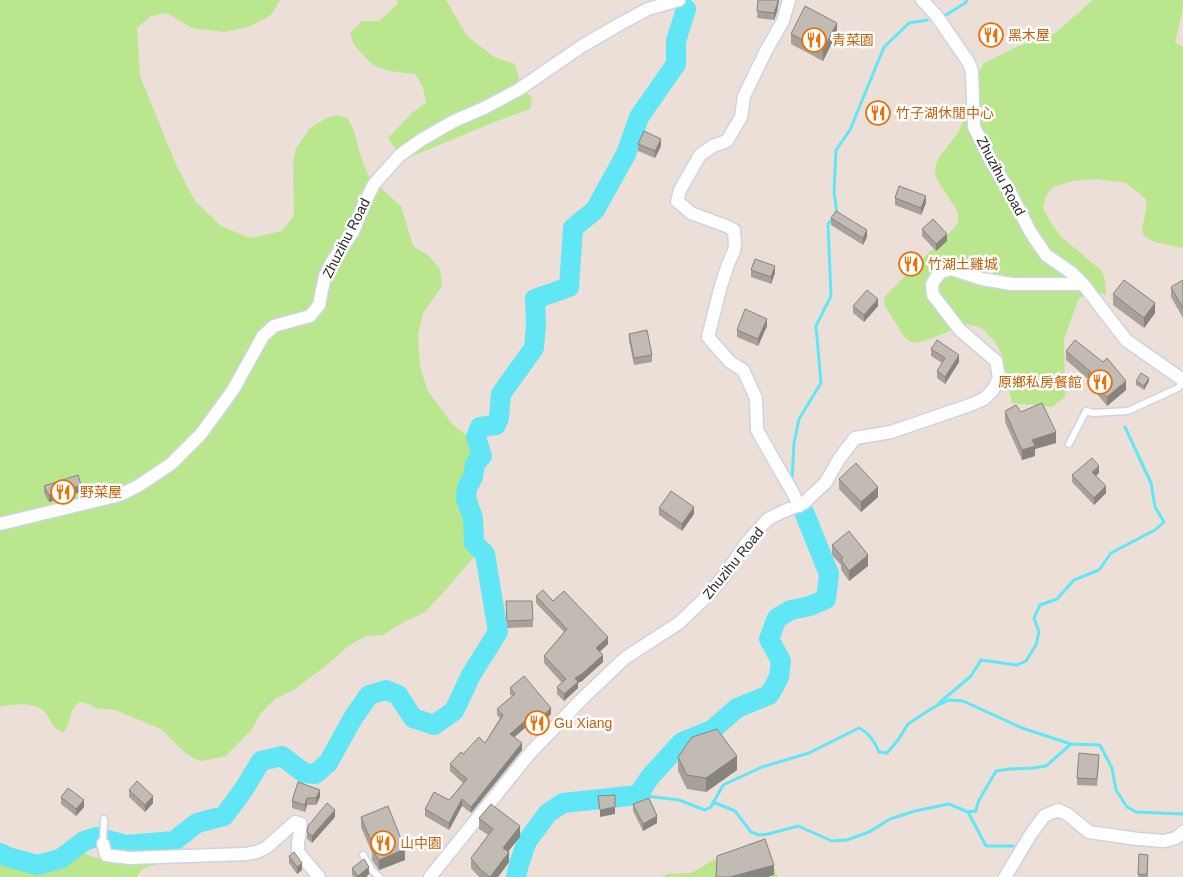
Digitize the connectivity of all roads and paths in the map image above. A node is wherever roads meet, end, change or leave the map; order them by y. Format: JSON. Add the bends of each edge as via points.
{"nodes":[{"id":1,"x":679,"y":0,"type":"edge"},
{"id":2,"x":789,"y":0,"type":"edge"},
{"id":3,"x":922,"y":0,"type":"edge"},
{"id":4,"x":1083,"y":284,"type":"junction"},
{"id":5,"x":1183,"y":381,"type":"edge"},
{"id":6,"x":1069,"y":444,"type":"dead end"},
{"id":7,"x":799,"y":506,"type":"junction"},
{"id":8,"x":0,"y":524,"type":"edge"},
{"id":9,"x":104,"y":820,"type":"dead end"},
{"id":10,"x":1183,"y":832,"type":"edge"},
{"id":11,"x":103,"y":838,"type":"joint"},
{"id":12,"x":363,"y":855,"type":"dead end"},
{"id":13,"x":320,"y":877,"type":"edge"},
{"id":14,"x":379,"y":877,"type":"edge"},
{"id":15,"x":430,"y":877,"type":"edge"},
{"id":16,"x":1005,"y":877,"type":"edge"}],
"edges":[{"from":1,"to":8,"type":"street","name":"Zhuzihu Road","via":[[648,9],[620,24],[518,90],[454,121],[400,155],[374,184],[353,232],[325,276],[319,305],[310,316],[274,326],[264,336],[233,390],[201,434],[171,464],[120,495]]},
{"from":2,"to":7,"type":"street","via":[[783,21],[744,96],[741,116],[727,141],[700,155],[677,201],[691,213],[734,230],[734,251],[708,337],[730,362],[743,370],[756,398],[757,430]]},
{"from":3,"to":4,"type":"street","name":"Zhuzihu Road","via":[[969,63],[974,127],[1031,233],[1046,255]]},
{"from":4,"to":5,"type":"street","name":"Zhuzihu Road","via":[[1126,340]]},
{"from":4,"to":7,"type":"street","name":"Zhuzihu Road","via":[[1012,284],[952,269],[941,272],[932,285],[933,295],[960,330],[996,361],[999,378],[993,390],[984,399],[970,405],[891,432],[855,438],[826,482]]},
{"from":5,"to":6,"type":"lane","via":[[1178,388],[1128,411],[1086,411]]},
{"from":7,"to":15,"type":"street","name":"Zhuzihu Road","via":[[768,520],[703,600],[679,623],[625,658],[583,698],[530,753]]},
{"from":9,"to":11,"type":"lane"},
{"from":10,"to":16,"type":"street","via":[[1164,841],[1089,832],[1058,810],[1044,816]]},
{"from":11,"to":13,"type":"street","via":[[106,855],[129,858],[246,854],[267,847],[295,822],[300,824],[298,852]]},
{"from":12,"to":14,"type":"lane"}]}
